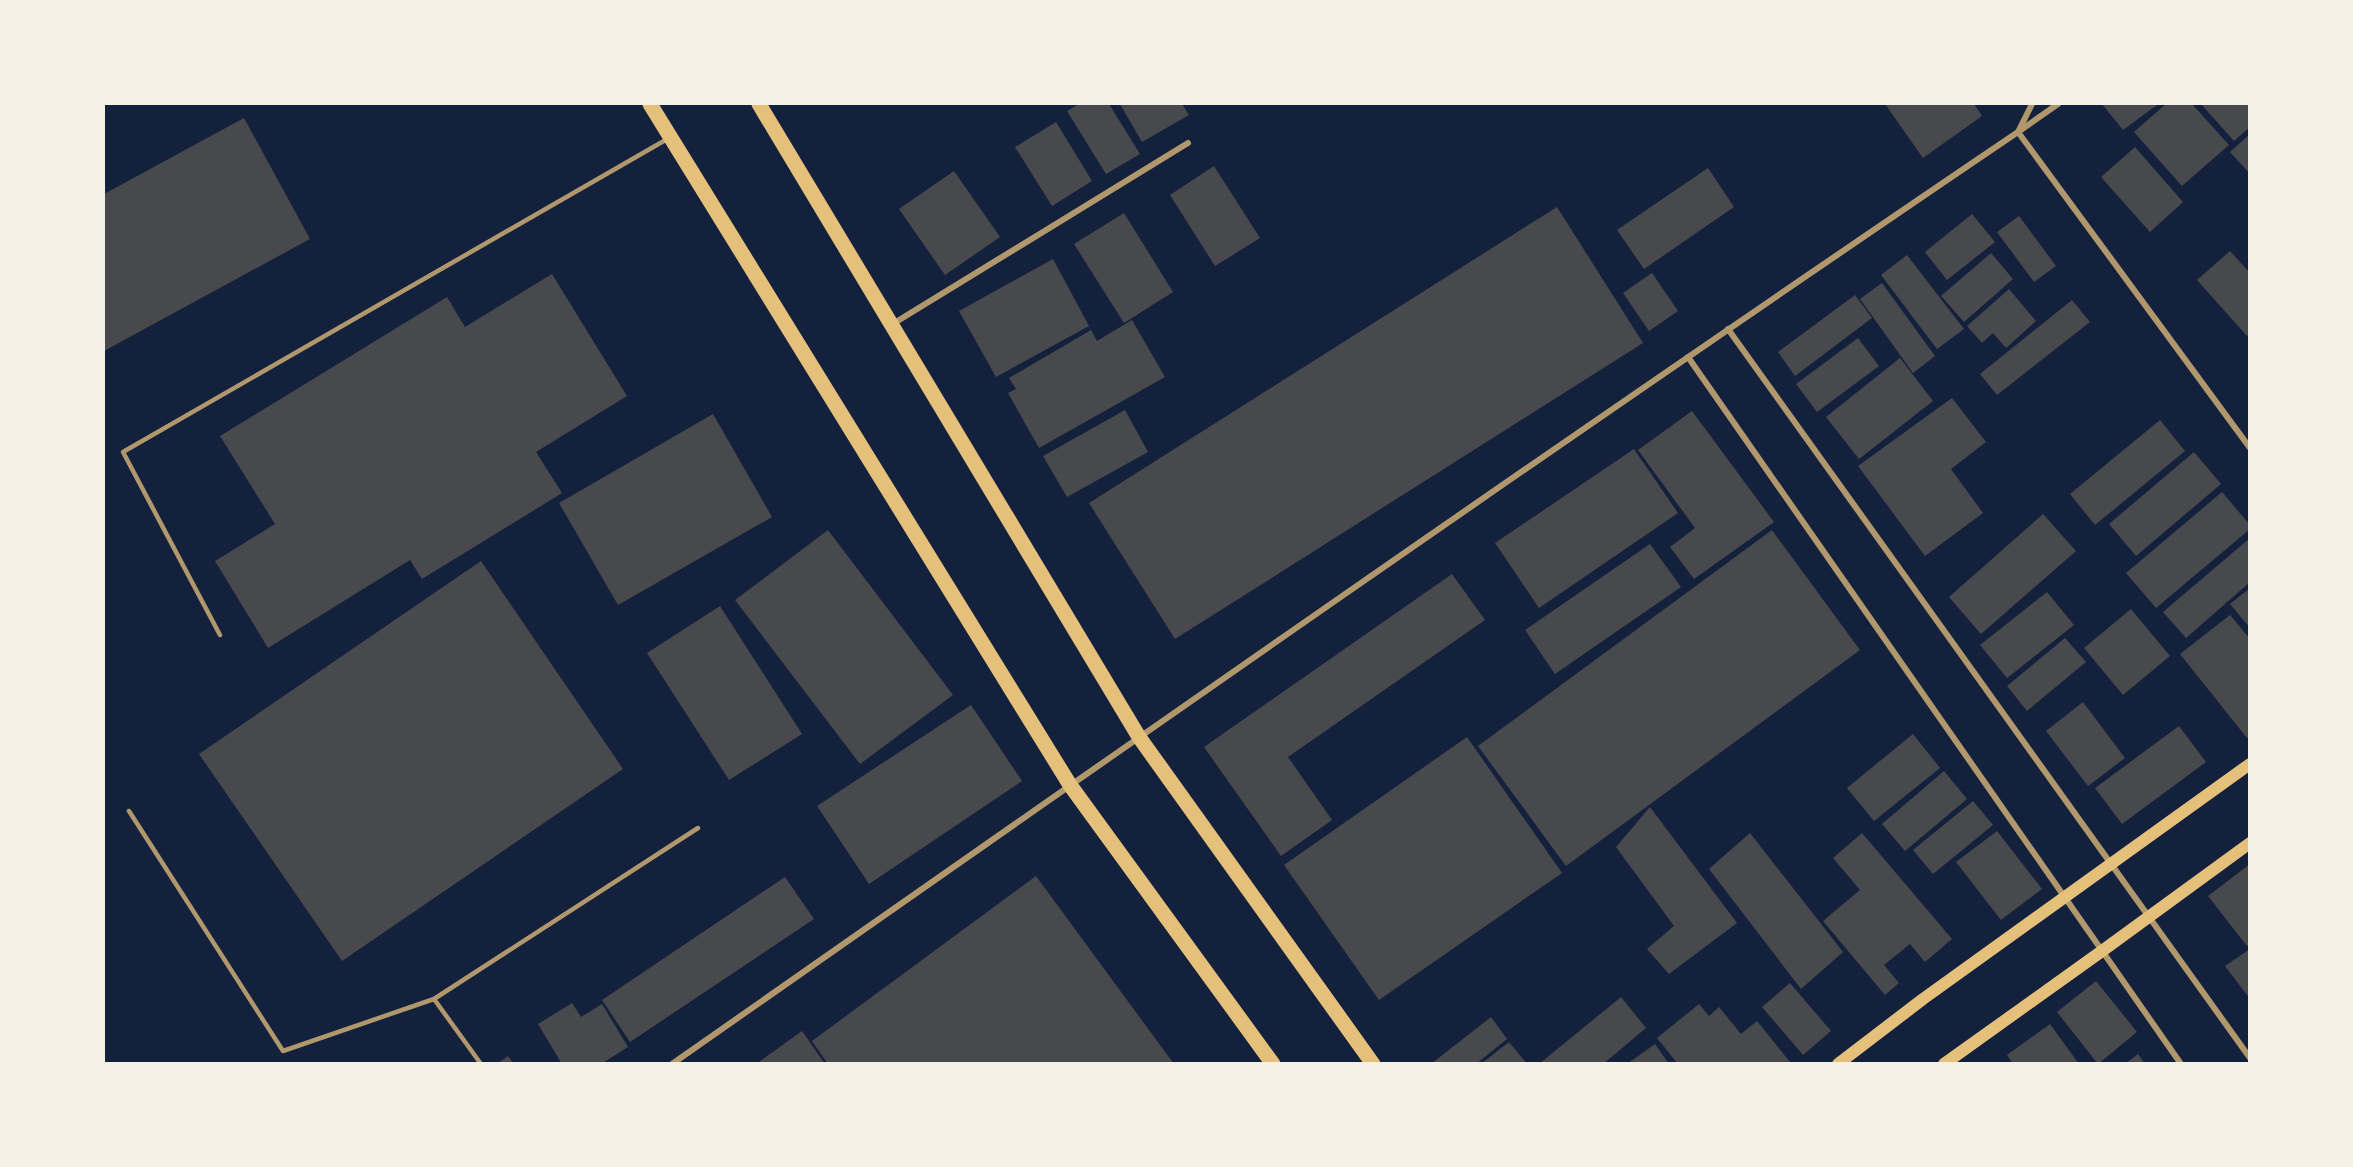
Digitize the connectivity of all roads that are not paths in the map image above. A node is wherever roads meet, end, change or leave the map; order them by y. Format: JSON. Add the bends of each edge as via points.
{"nodes":[{"id":1,"x":650,"y":104,"type":"edge"},
{"id":2,"x":759,"y":104,"type":"edge"},
{"id":3,"x":2032,"y":104,"type":"edge"},
{"id":4,"x":2058,"y":104,"type":"edge"},
{"id":5,"x":2018,"y":132,"type":"junction"},
{"id":6,"x":671,"y":137,"type":"junction"},
{"id":7,"x":1188,"y":143,"type":"dead end"},
{"id":8,"x":891,"y":326,"type":"junction"},
{"id":9,"x":1728,"y":328,"type":"junction"},
{"id":10,"x":1688,"y":357,"type":"junction"},
{"id":11,"x":2250,"y":448,"type":"edge"},
{"id":12,"x":220,"y":635,"type":"dead end"},
{"id":13,"x":1139,"y":737,"type":"junction"},
{"id":14,"x":2250,"y":764,"type":"edge"},
{"id":15,"x":1070,"y":785,"type":"junction"},
{"id":16,"x":129,"y":812,"type":"dead end"},
{"id":17,"x":699,"y":828,"type":"dead end"},
{"id":18,"x":2250,"y":843,"type":"edge"},
{"id":19,"x":2110,"y":865,"type":"junction"},
{"id":20,"x":2064,"y":897,"type":"junction"},
{"id":21,"x":2148,"y":918,"type":"junction"},
{"id":22,"x":2102,"y":951,"type":"junction"},
{"id":23,"x":434,"y":999,"type":"junction"},
{"id":24,"x":2250,"y":1058,"type":"edge"},
{"id":25,"x":481,"y":1064,"type":"edge"},
{"id":26,"x":672,"y":1064,"type":"edge"},
{"id":27,"x":1273,"y":1064,"type":"edge"},
{"id":28,"x":1373,"y":1064,"type":"edge"},
{"id":29,"x":1838,"y":1064,"type":"edge"},
{"id":30,"x":1944,"y":1064,"type":"edge"},
{"id":31,"x":2181,"y":1064,"type":"edge"}],
"edges":[{"from":1,"to":6,"type":"main road"},
{"from":2,"to":8,"type":"main road"},
{"from":3,"to":5,"type":"street"},
{"from":4,"to":5,"type":"street"},
{"from":5,"to":9,"type":"street"},
{"from":5,"to":11,"type":"street"},
{"from":6,"to":12,"type":"lane","via":[[123,452]]},
{"from":6,"to":15,"type":"main road"},
{"from":7,"to":8,"type":"street"},
{"from":8,"to":13,"type":"main road"},
{"from":9,"to":10,"type":"street"},
{"from":9,"to":19,"type":"street"},
{"from":10,"to":13,"type":"street"},
{"from":10,"to":20,"type":"street"},
{"from":13,"to":15,"type":"street"},
{"from":13,"to":28,"type":"main road"},
{"from":14,"to":19,"type":"main road"},
{"from":15,"to":26,"type":"street"},
{"from":15,"to":27,"type":"main road"},
{"from":16,"to":23,"type":"lane","via":[[283,1051]]},
{"from":17,"to":23,"type":"lane"},
{"from":18,"to":21,"type":"main road"},
{"from":19,"to":20,"type":"main road"},
{"from":19,"to":21,"type":"street"},
{"from":20,"to":22,"type":"street"},
{"from":20,"to":29,"type":"main road"},
{"from":21,"to":22,"type":"main road"},
{"from":21,"to":24,"type":"street"},
{"from":22,"to":30,"type":"main road"},
{"from":22,"to":31,"type":"street"},
{"from":23,"to":25,"type":"lane"}]}
